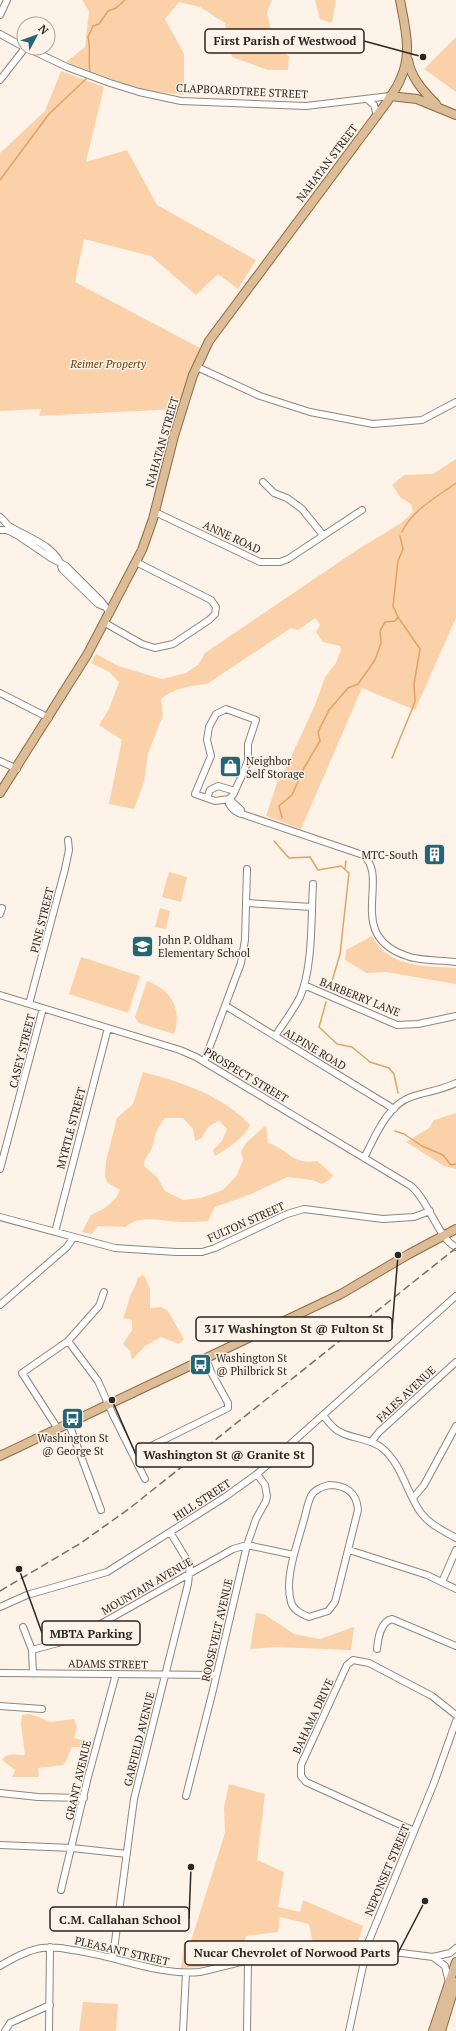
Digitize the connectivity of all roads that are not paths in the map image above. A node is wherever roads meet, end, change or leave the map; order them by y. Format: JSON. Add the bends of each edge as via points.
{"nodes":[{"id":1,"x":7,"y":0,"type":"edge"},
{"id":2,"x":400,"y":0,"type":"edge"},
{"id":3,"x":0,"y":16,"type":"edge"},
{"id":4,"x":0,"y":34,"type":"edge"},
{"id":5,"x":16,"y":43,"type":"edge"},
{"id":6,"x":19,"y":56,"type":"edge"},
{"id":7,"x":42,"y":56,"type":"edge"},
{"id":8,"x":407,"y":56,"type":"junction"},
{"id":9,"x":0,"y":80,"type":"edge"},
{"id":10,"x":390,"y":96,"type":"junction"},
{"id":11,"x":367,"y":99,"type":"junction"},
{"id":12,"x":439,"y":107,"type":"junction"},
{"id":13,"x":377,"y":115,"type":"junction"},
{"id":14,"x":456,"y":115,"type":"edge"},
{"id":15,"x":197,"y":367,"type":"junction"},
{"id":16,"x":456,"y":402,"type":"edge"},
{"id":17,"x":263,"y":482,"type":"dead end"},
{"id":18,"x":362,"y":510,"type":"dead end"},
{"id":19,"x":155,"y":512,"type":"junction"},
{"id":20,"x":2,"y":519,"type":"edge"},
{"id":21,"x":0,"y":530,"type":"edge"},
{"id":22,"x":323,"y":535,"type":"junction"},
{"id":23,"x":136,"y":562,"type":"junction"},
{"id":24,"x":61,"y":564,"type":"junction"},
{"id":25,"x":110,"y":613,"type":"junction"},
{"id":26,"x":105,"y":623,"type":"junction"},
{"id":27,"x":0,"y":693,"type":"edge"},
{"id":28,"x":49,"y":718,"type":"junction"},
{"id":29,"x":0,"y":761,"type":"edge"},
{"id":30,"x":17,"y":769,"type":"junction"},
{"id":31,"x":235,"y":792,"type":"junction"},
{"id":32,"x":0,"y":793,"type":"edge"},
{"id":33,"x":207,"y":798,"type":"junction"},
{"id":34,"x":230,"y":800,"type":"junction"},
{"id":35,"x":68,"y":840,"type":"dead end"},
{"id":36,"x":247,"y":869,"type":"dead end"},
{"id":37,"x":313,"y":884,"type":"dead end"},
{"id":38,"x":246,"y":903,"type":"junction"},
{"id":39,"x":312,"y":907,"type":"junction"},
{"id":40,"x":456,"y":962,"type":"edge"},
{"id":41,"x":304,"y":985,"type":"junction"},
{"id":42,"x":0,"y":995,"type":"edge"},
{"id":43,"x":29,"y":1004,"type":"junction"},
{"id":44,"x":226,"y":1006,"type":"junction"},
{"id":45,"x":43,"y":1008,"type":"junction"},
{"id":46,"x":456,"y":1016,"type":"edge"},
{"id":47,"x":108,"y":1028,"type":"junction"},
{"id":48,"x":275,"y":1036,"type":"junction"},
{"id":49,"x":204,"y":1062,"type":"junction"},
{"id":50,"x":456,"y":1083,"type":"edge"},
{"id":51,"x":394,"y":1109,"type":"junction"},
{"id":52,"x":364,"y":1158,"type":"junction"},
{"id":53,"x":0,"y":1169,"type":"edge"},
{"id":54,"x":430,"y":1211,"type":"junction"},
{"id":55,"x":0,"y":1217,"type":"edge"},
{"id":56,"x":456,"y":1228,"type":"edge"},
{"id":57,"x":54,"y":1232,"type":"junction"},
{"id":58,"x":443,"y":1236,"type":"junction"},
{"id":59,"x":73,"y":1238,"type":"junction"},
{"id":60,"x":456,"y":1247,"type":"edge"},
{"id":61,"x":104,"y":1292,"type":"dead end"},
{"id":62,"x":456,"y":1296,"type":"edge"},
{"id":63,"x":0,"y":1305,"type":"edge"},
{"id":64,"x":68,"y":1341,"type":"junction"},
{"id":65,"x":206,"y":1358,"type":"junction"},
{"id":66,"x":455,"y":1365,"type":"edge"},
{"id":67,"x":109,"y":1406,"type":"junction"},
{"id":68,"x":323,"y":1415,"type":"junction"},
{"id":69,"x":69,"y":1424,"type":"junction"},
{"id":70,"x":456,"y":1426,"type":"edge"},
{"id":71,"x":58,"y":1429,"type":"junction"},
{"id":72,"x":371,"y":1442,"type":"junction"},
{"id":73,"x":133,"y":1455,"type":"junction"},
{"id":74,"x":0,"y":1456,"type":"edge"},
{"id":75,"x":257,"y":1474,"type":"junction"},
{"id":76,"x":145,"y":1479,"type":"dead end"},
{"id":77,"x":413,"y":1498,"type":"junction"},
{"id":78,"x":101,"y":1510,"type":"dead end"},
{"id":79,"x":170,"y":1532,"type":"junction"},
{"id":80,"x":456,"y":1538,"type":"edge"},
{"id":81,"x":247,"y":1545,"type":"junction"},
{"id":82,"x":349,"y":1550,"type":"junction"},
{"id":83,"x":456,"y":1550,"type":"edge"},
{"id":84,"x":294,"y":1556,"type":"junction"},
{"id":85,"x":189,"y":1574,"type":"junction"},
{"id":86,"x":442,"y":1582,"type":"junction"},
{"id":87,"x":456,"y":1589,"type":"edge"},
{"id":88,"x":0,"y":1607,"type":"edge"},
{"id":89,"x":24,"y":1627,"type":"dead end"},
{"id":90,"x":456,"y":1646,"type":"edge"},
{"id":91,"x":377,"y":1649,"type":"dead end"},
{"id":92,"x":32,"y":1650,"type":"junction"},
{"id":93,"x":0,"y":1673,"type":"edge"},
{"id":94,"x":33,"y":1674,"type":"junction"},
{"id":95,"x":116,"y":1674,"type":"junction"},
{"id":96,"x":165,"y":1674,"type":"junction"},
{"id":97,"x":216,"y":1675,"type":"junction"},
{"id":98,"x":0,"y":1706,"type":"edge"},
{"id":99,"x":42,"y":1708,"type":"dead end"},
{"id":100,"x":456,"y":1714,"type":"edge"},
{"id":101,"x":456,"y":1721,"type":"edge"},
{"id":102,"x":0,"y":1793,"type":"edge"},
{"id":103,"x":186,"y":1796,"type":"dead end"},
{"id":104,"x":84,"y":1798,"type":"junction"},
{"id":105,"x":414,"y":1831,"type":"junction"},
{"id":106,"x":0,"y":1845,"type":"edge"},
{"id":107,"x":72,"y":1848,"type":"junction"},
{"id":108,"x":128,"y":1854,"type":"junction"},
{"id":109,"x":61,"y":1890,"type":"dead end"},
{"id":110,"x":50,"y":1947,"type":"junction"},
{"id":111,"x":456,"y":1948,"type":"edge"},
{"id":112,"x":365,"y":1950,"type":"junction"},
{"id":113,"x":113,"y":1957,"type":"junction"},
{"id":114,"x":433,"y":1957,"type":"junction"},
{"id":115,"x":248,"y":1960,"type":"junction"},
{"id":116,"x":456,"y":1962,"type":"edge"},
{"id":117,"x":0,"y":1966,"type":"edge"},
{"id":118,"x":186,"y":1974,"type":"junction"},
{"id":119,"x":452,"y":1983,"type":"edge"},
{"id":120,"x":50,"y":2005,"type":"junction"},
{"id":121,"x":5,"y":2031,"type":"edge"},
{"id":122,"x":49,"y":2031,"type":"edge"},
{"id":123,"x":183,"y":2031,"type":"edge"},
{"id":124,"x":247,"y":2031,"type":"edge"},
{"id":125,"x":349,"y":2031,"type":"edge"},
{"id":126,"x":433,"y":2031,"type":"edge"},
{"id":127,"x":441,"y":2031,"type":"edge"}],
"edges":[{"from":1,"to":3,"type":"street"},
{"from":2,"to":8,"type":"main road","name":"NAHATAN STREET"},
{"from":4,"to":5,"type":"street","name":"CLAPBOARDTREE STREET"},
{"from":6,"to":9,"type":"street"},
{"from":7,"to":11,"type":"street","name":"CLAPBOARDTREE STREET","via":[[110,83],[181,101],[306,106]]},
{"from":8,"to":10,"type":"main road","name":"NAHATAN STREET","via":[[400,80]]},
{"from":8,"to":12,"type":"main road","name":"CLAPBOARDTREE STREET","via":[[410,70],[421,88]]},
{"from":10,"to":11,"type":"street","name":"CLAPBOARDTREE STREET"},
{"from":10,"to":12,"type":"main road","name":"CLAPBOARDTREE STREET","via":[[417,99]]},
{"from":10,"to":13,"type":"main road","name":"NAHATAN STREET"},
{"from":11,"to":13,"type":"street","via":[[374,105]]},
{"from":12,"to":14,"type":"main road","name":"CLAPBOARDTREE STREET"},
{"from":13,"to":15,"type":"main road","name":"NAHATAN STREET","via":[[220,324]]},
{"from":15,"to":16,"type":"street","via":[[260,396],[310,412],[373,424],[422,420]]},
{"from":15,"to":19,"type":"main road","name":"NAHATAN STREET","via":[[174,436]]},
{"from":17,"to":22,"type":"street","via":[[274,493],[287,498],[302,509]]},
{"from":18,"to":22,"type":"street","name":"ANNE ROAD"},
{"from":19,"to":22,"type":"street","name":"ANNE ROAD","via":[[260,562],[280,562],[288,559]]},
{"from":19,"to":23,"type":"main road","name":"NAHATAN STREET"},
{"from":20,"to":24,"type":"street","via":[[8,526],[54,554]]},
{"from":21,"to":24,"type":"street","via":[[23,538]]},
{"from":23,"to":25,"type":"main road","name":"NAHATAN STREET"},
{"from":23,"to":26,"type":"street","via":[[211,600],[216,607],[215,614],[173,644],[155,648],[142,644]]},
{"from":24,"to":25,"type":"street","via":[[62,569]]},
{"from":25,"to":26,"type":"main road","name":"NAHATAN STREET"},
{"from":26,"to":28,"type":"main road","name":"NAHATAN STREET"},
{"from":27,"to":28,"type":"street"},
{"from":28,"to":30,"type":"main road","name":"NAHATAN STREET"},
{"from":29,"to":30,"type":"street"},
{"from":30,"to":32,"type":"main road","name":"NAHATAN STREET"},
{"from":31,"to":33,"type":"street","via":[[218,786],[210,790]]},
{"from":31,"to":33,"type":"street","via":[[248,760],[248,744],[256,720],[226,709],[214,716],[208,729],[207,740],[211,756],[195,794]]},
{"from":31,"to":34,"type":"street"},
{"from":33,"to":34,"type":"street"},
{"from":34,"to":40,"type":"street","via":[[229,804],[238,814],[363,855],[371,870],[372,921],[379,939],[408,957]]},
{"from":35,"to":43,"type":"street","name":"PINE STREET","via":[[69,850],[65,869]]},
{"from":36,"to":38,"type":"street"},
{"from":37,"to":39,"type":"street"},
{"from":38,"to":39,"type":"street"},
{"from":38,"to":44,"type":"street","via":[[241,963]]},
{"from":39,"to":41,"type":"street"},
{"from":41,"to":46,"type":"street","name":"BARBERRY LANE","via":[[397,1025],[418,1024]]},
{"from":41,"to":48,"type":"street","via":[[300,997]]},
{"from":42,"to":43,"type":"street","name":"PROSPECT STREET"},
{"from":43,"to":45,"type":"street","name":"PROSPECT STREET"},
{"from":44,"to":48,"type":"street","name":"ALPINE ROAD"},
{"from":44,"to":49,"type":"street"},
{"from":45,"to":47,"type":"street","name":"PROSPECT STREET"},
{"from":45,"to":53,"type":"street","name":"CASEY STREET"},
{"from":47,"to":49,"type":"street","name":"PROSPECT STREET","via":[[180,1050]]},
{"from":47,"to":57,"type":"street","name":"MYRTLE STREET"},
{"from":48,"to":51,"type":"street","name":"ALPINE ROAD"},
{"from":49,"to":52,"type":"street","name":"PROSPECT STREET"},
{"from":50,"to":51,"type":"street","via":[[433,1092],[409,1097]]},
{"from":51,"to":52,"type":"street"},
{"from":52,"to":54,"type":"street","name":"PROSPECT STREET","via":[[411,1186],[422,1197]]},
{"from":54,"to":58,"type":"street","name":"PROSPECT STREET"},
{"from":54,"to":59,"type":"street","name":"FULTON STREET","via":[[414,1217],[377,1219],[304,1208],[202,1252],[136,1251]]},
{"from":55,"to":57,"type":"street","name":"FULTON STREET"},
{"from":56,"to":58,"type":"main road"},
{"from":57,"to":59,"type":"street","name":"FULTON STREET"},
{"from":58,"to":60,"type":"street"},
{"from":58,"to":65,"type":"main road","via":[[345,1292]]},
{"from":59,"to":63,"type":"street","via":[[67,1247]]},
{"from":61,"to":64,"type":"street","via":[[98,1306]]},
{"from":62,"to":68,"type":"street","name":"HILL STREET"},
{"from":64,"to":67,"type":"street","via":[[95,1376]]},
{"from":64,"to":71,"type":"street","via":[[22,1373]]},
{"from":65,"to":67,"type":"main road"},
{"from":65,"to":73,"type":"street","via":[[229,1406]]},
{"from":66,"to":72,"type":"street","name":"FALES AVENUE"},
{"from":67,"to":69,"type":"main road"},
{"from":67,"to":73,"type":"street"},
{"from":68,"to":72,"type":"street","via":[[342,1433]]},
{"from":68,"to":75,"type":"street","name":"HILL STREET"},
{"from":69,"to":71,"type":"main road"},
{"from":69,"to":78,"type":"street"},
{"from":70,"to":77,"type":"street","via":[[424,1485]]},
{"from":71,"to":74,"type":"main road"},
{"from":72,"to":77,"type":"street","via":[[390,1455]]},
{"from":73,"to":76,"type":"street"},
{"from":75,"to":79,"type":"street","name":"HILL STREET"},
{"from":75,"to":81,"type":"street","name":"ROOSEVELT AVENUE","via":[[265,1486],[267,1496]]},
{"from":77,"to":80,"type":"street","via":[[426,1518]]},
{"from":79,"to":85,"type":"street","name":"GARFIELD AVENUE","via":[[190,1565]]},
{"from":79,"to":88,"type":"street","name":"HILL STREET","via":[[107,1572],[27,1595]]},
{"from":81,"to":84,"type":"street"},
{"from":81,"to":85,"type":"street","name":"MOUNTAIN AVENUE","via":[[232,1550]]},
{"from":81,"to":97,"type":"street","name":"ROOSEVELT AVENUE"},
{"from":82,"to":84,"type":"street","via":[[335,1602],[328,1611],[309,1617],[298,1612],[291,1603],[288,1591]]},
{"from":82,"to":84,"type":"street","via":[[358,1510],[356,1498],[346,1487],[329,1485],[319,1488],[311,1496]]},
{"from":82,"to":86,"type":"street"},
{"from":83,"to":86,"type":"street"},
{"from":85,"to":92,"type":"street","name":"MOUNTAIN AVENUE","via":[[69,1640]]},
{"from":85,"to":96,"type":"street","name":"GARFIELD AVENUE"},
{"from":86,"to":87,"type":"street"},
{"from":89,"to":92,"type":"street"},
{"from":90,"to":91,"type":"street","via":[[392,1619],[382,1628]]},
{"from":92,"to":94,"type":"street"},
{"from":93,"to":94,"type":"street","name":"ADAMS STREET"},
{"from":94,"to":95,"type":"street","name":"ADAMS STREET"},
{"from":95,"to":96,"type":"street","name":"ADAMS STREET"},
{"from":95,"to":104,"type":"street","name":"GRANT AVENUE"},
{"from":96,"to":97,"type":"street","name":"ADAMS STREET"},
{"from":96,"to":108,"type":"street","name":"GARFIELD AVENUE","via":[[134,1799]]},
{"from":97,"to":103,"type":"street","name":"ROOSEVELT AVENUE"},
{"from":98,"to":99,"type":"street"},
{"from":100,"to":105,"type":"street","name":"BAHAMA DRIVE","via":[[432,1696],[369,1663],[353,1660],[347,1665],[301,1766],[301,1776],[306,1782]]},
{"from":101,"to":105,"type":"street","name":"NEPONSET STREET"},
{"from":102,"to":104,"type":"street"},
{"from":104,"to":107,"type":"street","name":"GRANT AVENUE"},
{"from":105,"to":112,"type":"street","name":"NEPONSET STREET"},
{"from":106,"to":107,"type":"street"},
{"from":107,"to":108,"type":"street"},
{"from":107,"to":109,"type":"street","name":"GRANT AVENUE"},
{"from":108,"to":113,"type":"street","name":"GARFIELD AVENUE"},
{"from":110,"to":113,"type":"street","name":"PLEASANT STREET"},
{"from":110,"to":117,"type":"street","name":"PLEASANT STREET","via":[[27,1952]]},
{"from":110,"to":120,"type":"street"},
{"from":111,"to":114,"type":"street","name":"PLEASANT STREET","via":[[446,1955]]},
{"from":112,"to":114,"type":"street","name":"PLEASANT STREET","via":[[389,1950]]},
{"from":112,"to":115,"type":"street","name":"PLEASANT STREET","via":[[291,1950]]},
{"from":112,"to":125,"type":"street","name":"NEPONSET STREET"},
{"from":113,"to":118,"type":"street","name":"PLEASANT STREET"},
{"from":114,"to":119,"type":"street","via":[[445,1966]]},
{"from":115,"to":118,"type":"street","name":"PLEASANT STREET"},
{"from":115,"to":124,"type":"street"},
{"from":116,"to":119,"type":"main road"},
{"from":118,"to":123,"type":"street"},
{"from":119,"to":126,"type":"main road"},
{"from":119,"to":127,"type":"main road"},
{"from":120,"to":121,"type":"street","via":[[10,2023]]},
{"from":120,"to":122,"type":"street"}]}
